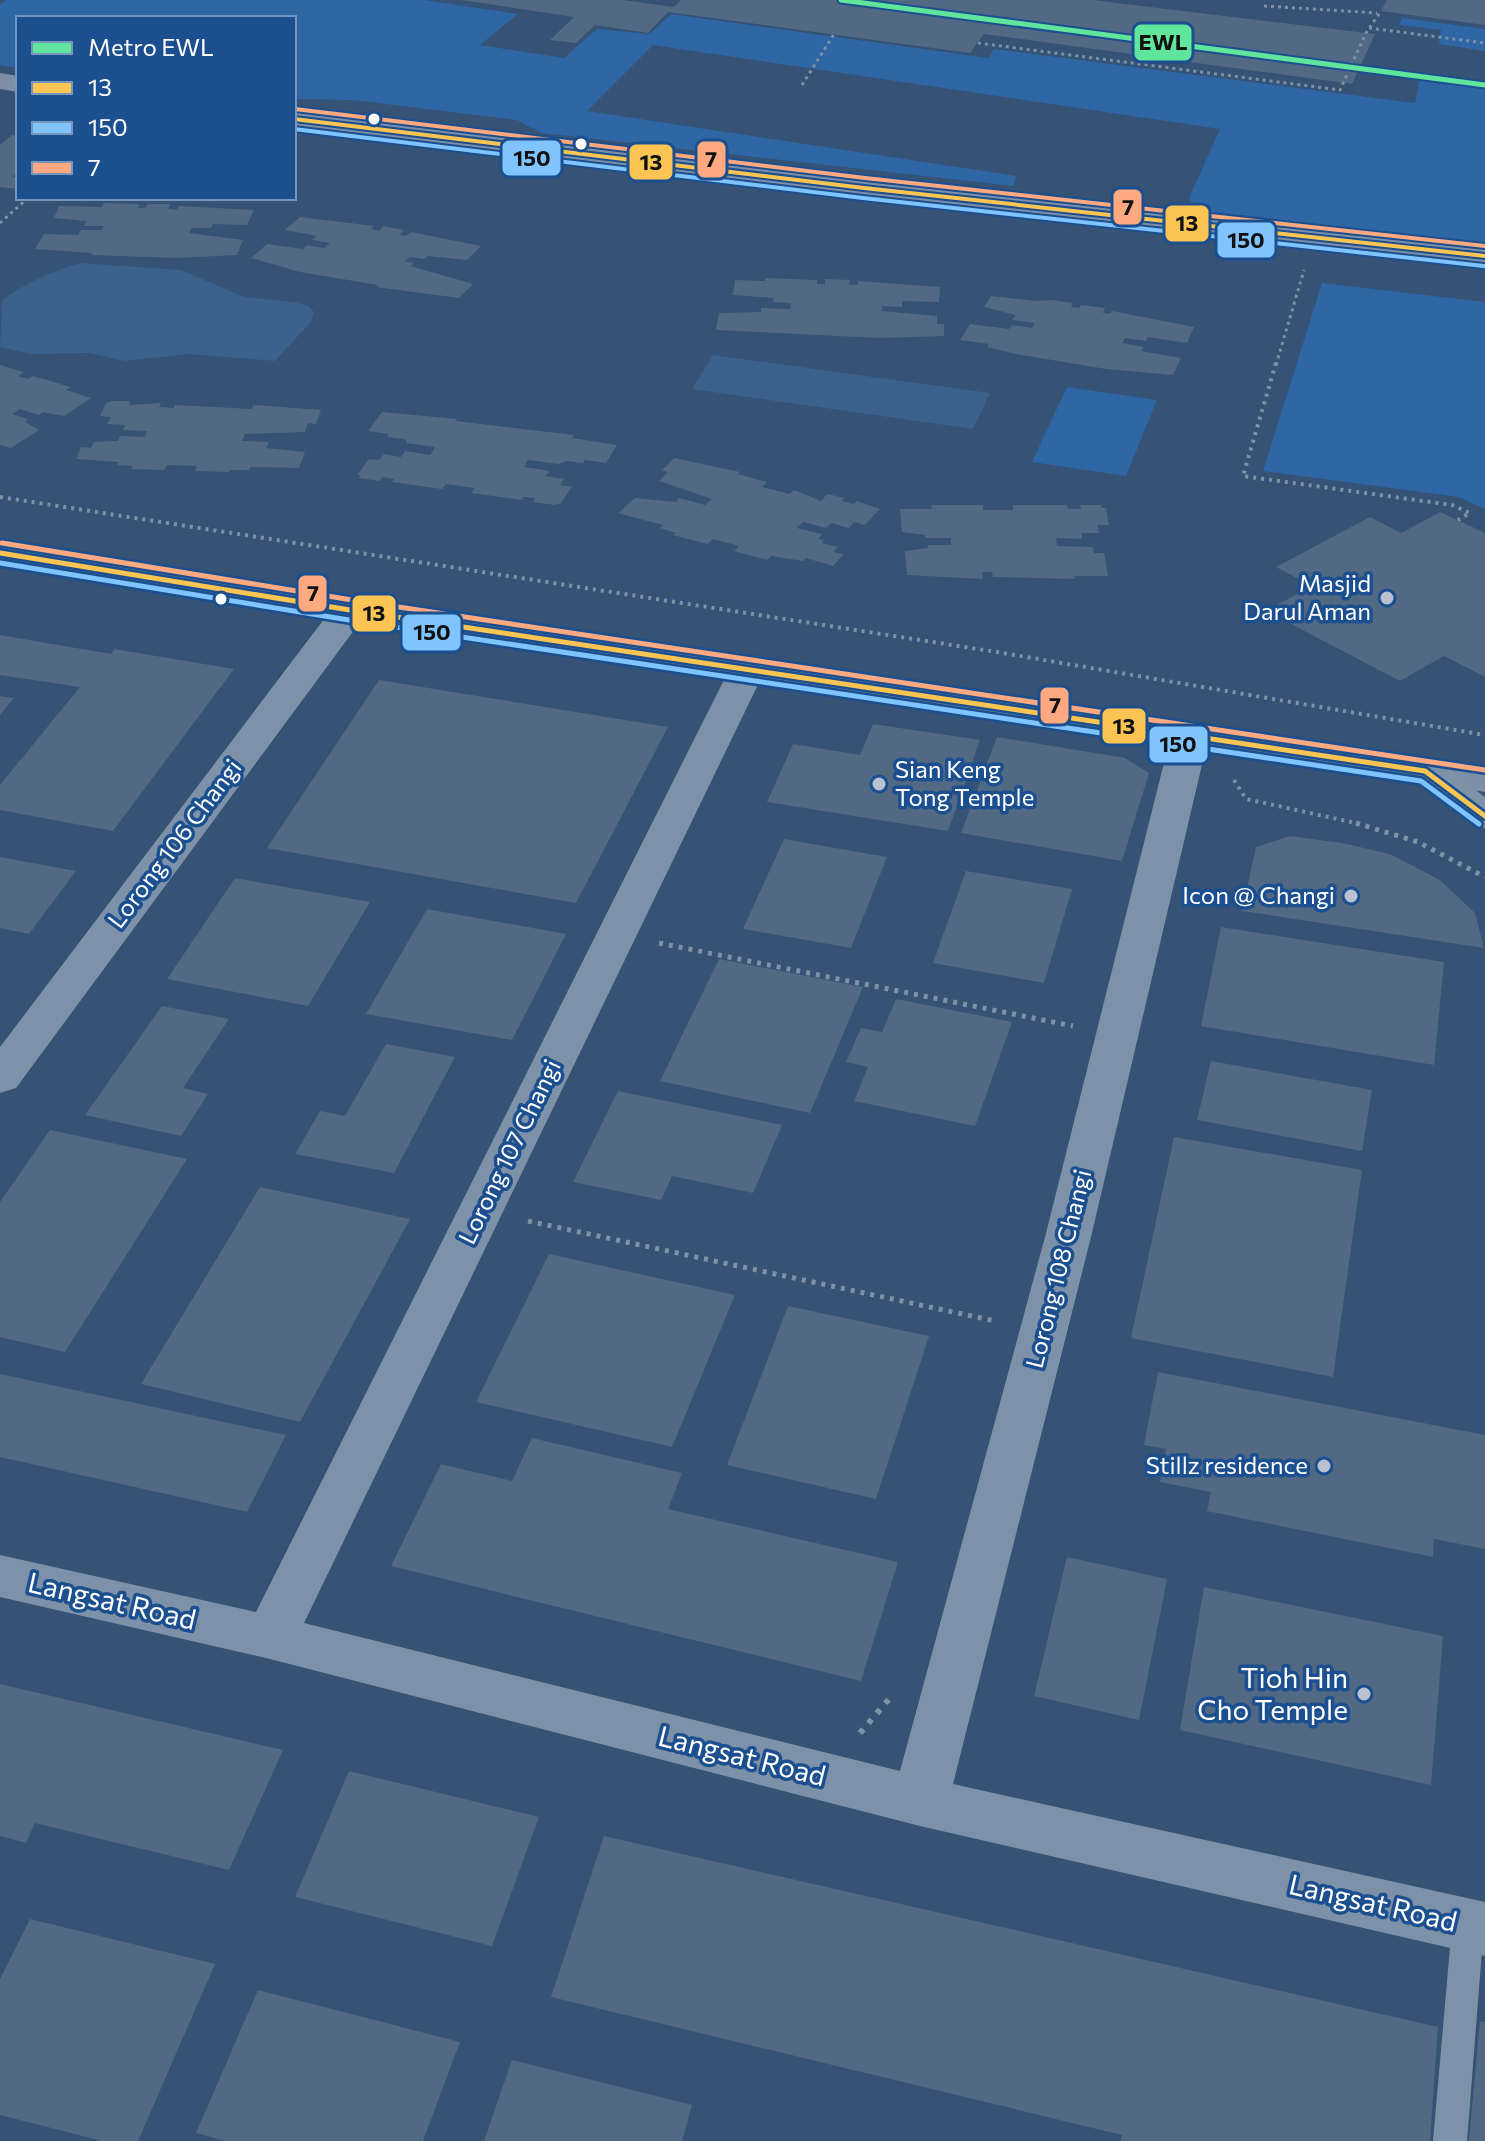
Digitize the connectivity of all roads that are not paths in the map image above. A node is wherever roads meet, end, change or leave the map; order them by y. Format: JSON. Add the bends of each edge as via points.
{"nodes":[{"id":1,"x":296,"y":119,"type":"edge"},
{"id":2,"x":1485,"y":256,"type":"edge"},
{"id":3,"x":0,"y":553,"type":"edge"},
{"id":4,"x":350,"y":610,"type":"junction"},
{"id":5,"x":748,"y":668,"type":"junction"},
{"id":6,"x":1190,"y":735,"type":"junction"},
{"id":7,"x":1425,"y":771,"type":"junction"},
{"id":8,"x":1485,"y":780,"type":"edge"},
{"id":9,"x":1485,"y":816,"type":"edge"},
{"id":10,"x":0,"y":1078,"type":"edge"},
{"id":11,"x":0,"y":1576,"type":"edge"},
{"id":12,"x":270,"y":1637,"type":"junction"},
{"id":13,"x":920,"y":1801,"type":"junction"},
{"id":14,"x":1477,"y":1927,"type":"edge"},
{"id":15,"x":1450,"y":2141,"type":"edge"}],
"edges":[{"from":1,"to":2,"type":"main road"},
{"from":3,"to":4,"type":"main road"},
{"from":4,"to":5,"type":"main road"},
{"from":4,"to":10,"type":"street","name":"Lorong 106 Changi"},
{"from":5,"to":6,"type":"main road"},
{"from":5,"to":12,"type":"street","name":"Lorong 107 Changi"},
{"from":6,"to":7,"type":"main road"},
{"from":6,"to":13,"type":"street","name":"Lorong 108 Changi","via":[[1065,1251]]},
{"from":7,"to":8,"type":"main road"},
{"from":7,"to":9,"type":"highway"},
{"from":11,"to":12,"type":"street","name":"Langsat Road"},
{"from":12,"to":13,"type":"street","name":"Langsat Road"},
{"from":13,"to":14,"type":"street","name":"Langsat Road"},
{"from":14,"to":15,"type":"lane"}]}
